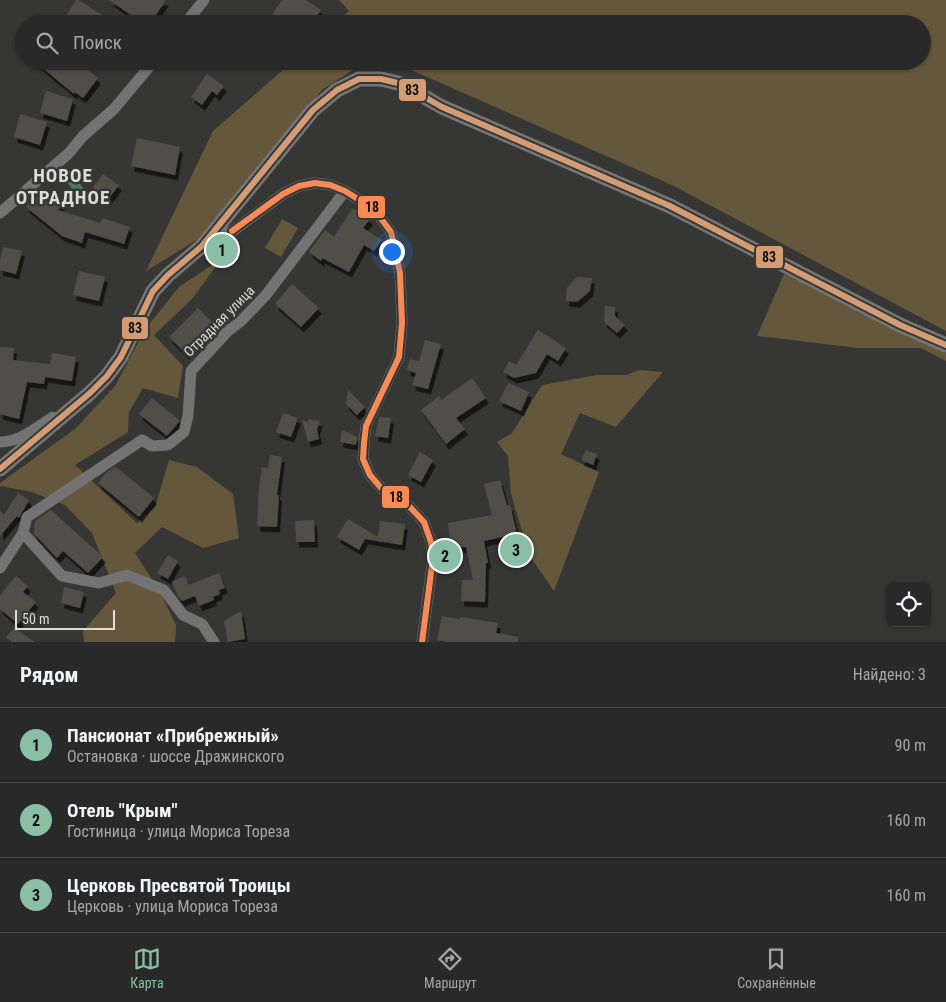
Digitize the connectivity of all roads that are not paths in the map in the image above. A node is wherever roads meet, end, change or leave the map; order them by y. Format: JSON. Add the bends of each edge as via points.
{"nodes":[{"id":1,"x":204,"y":0,"type":"edge"},
{"id":2,"x":192,"y":15,"type":"edge"},
{"id":3,"x":146,"y":70,"type":"edge"},
{"id":4,"x":346,"y":191,"type":"junction"},
{"id":5,"x":0,"y":213,"type":"edge"},
{"id":6,"x":202,"y":246,"type":"junction"},
{"id":7,"x":946,"y":345,"type":"edge"},
{"id":8,"x":90,"y":393,"type":"junction"},
{"id":9,"x":0,"y":442,"type":"edge"},
{"id":10,"x":0,"y":469,"type":"edge"},
{"id":11,"x":23,"y":534,"type":"junction"},
{"id":12,"x":0,"y":568,"type":"edge"},
{"id":13,"x":214,"y":642,"type":"edge"},
{"id":14,"x":422,"y":642,"type":"edge"}],
"edges":[{"from":1,"to":2,"type":"street"},
{"from":3,"to":5,"type":"street","via":[[114,109],[69,153]]},
{"from":4,"to":6,"type":"street","via":[[314,183],[299,186],[234,230]]},
{"from":4,"to":11,"type":"street","name":"Отрадная улица","via":[[266,295],[191,371],[184,432],[168,446],[152,446],[142,440],[130,447],[27,517]]},
{"from":4,"to":14,"type":"street","via":[[374,209],[391,232],[400,272],[402,323],[399,357],[366,426],[363,459],[370,475],[382,489],[408,505],[424,522],[431,542],[433,558]]},
{"from":6,"to":7,"type":"main road","via":[[312,110],[359,78],[380,79],[402,84],[442,107],[670,206],[900,325]]},
{"from":6,"to":8,"type":"main road","via":[[153,292],[121,357]]},
{"from":8,"to":9,"type":"street","via":[[23,436]]},
{"from":8,"to":10,"type":"main road"},
{"from":11,"to":12,"type":"street","name":"Отрадная улица"},
{"from":11,"to":13,"type":"street","via":[[62,576],[99,583],[127,575],[164,590],[182,615],[202,624]]}]}
